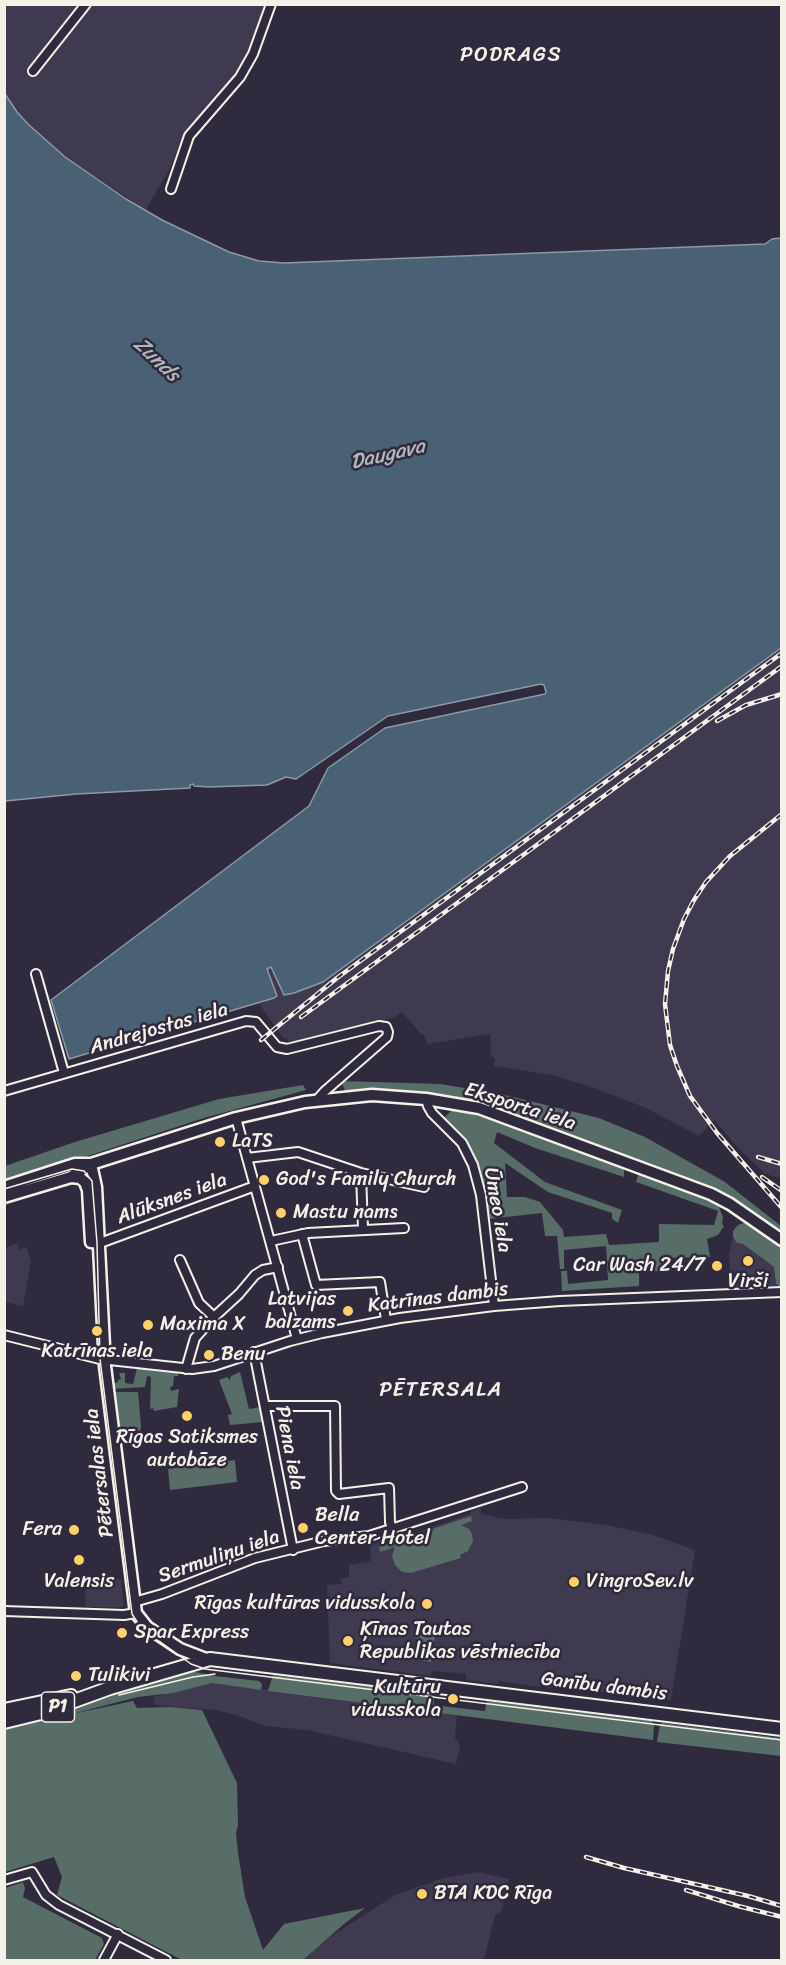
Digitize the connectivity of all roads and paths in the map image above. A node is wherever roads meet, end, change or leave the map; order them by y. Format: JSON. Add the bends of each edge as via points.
{"nodes":[{"id":1,"x":86,"y":4,"type":"edge"},
{"id":2,"x":271,"y":4,"type":"edge"},
{"id":3,"x":33,"y":71,"type":"dead end"},
{"id":4,"x":171,"y":189,"type":"dead end"},
{"id":5,"x":36,"y":974,"type":"dead end"},
{"id":6,"x":64,"y":1073,"type":"junction"},
{"id":7,"x":4,"y":1091,"type":"edge"},
{"id":8,"x":426,"y":1099,"type":"junction"},
{"id":9,"x":316,"y":1101,"type":"junction"},
{"id":10,"x":236,"y":1118,"type":"junction"},
{"id":11,"x":247,"y":1158,"type":"junction"},
{"id":12,"x":91,"y":1164,"type":"junction"},
{"id":13,"x":361,"y":1173,"type":"junction"},
{"id":14,"x":71,"y":1177,"type":"junction"},
{"id":15,"x":255,"y":1186,"type":"junction"},
{"id":16,"x":4,"y":1187,"type":"edge"},
{"id":17,"x":424,"y":1187,"type":"dead end"},
{"id":18,"x":4,"y":1197,"type":"edge"},
{"id":19,"x":404,"y":1228,"type":"dead end"},
{"id":20,"x":363,"y":1229,"type":"junction"},
{"id":21,"x":302,"y":1234,"type":"junction"},
{"id":22,"x":782,"y":1240,"type":"edge"},
{"id":23,"x":270,"y":1241,"type":"junction"},
{"id":24,"x":100,"y":1243,"type":"junction"},
{"id":25,"x":180,"y":1260,"type":"dead end"},
{"id":26,"x":278,"y":1267,"type":"junction"},
{"id":27,"x":782,"y":1292,"type":"edge"},
{"id":28,"x":494,"y":1306,"type":"junction"},
{"id":29,"x":214,"y":1317,"type":"junction"},
{"id":30,"x":386,"y":1320,"type":"junction"},
{"id":31,"x":4,"y":1335,"type":"edge"},
{"id":32,"x":297,"y":1339,"type":"junction"},
{"id":33,"x":254,"y":1352,"type":"junction"},
{"id":34,"x":104,"y":1359,"type":"junction"},
{"id":35,"x":186,"y":1369,"type":"junction"},
{"id":36,"x":265,"y":1406,"type":"junction"},
{"id":37,"x":522,"y":1487,"type":"dead end"},
{"id":38,"x":392,"y":1529,"type":"junction"},
{"id":39,"x":293,"y":1550,"type":"junction"},
{"id":40,"x":134,"y":1602,"type":"junction"},
{"id":41,"x":4,"y":1611,"type":"edge"},
{"id":42,"x":136,"y":1613,"type":"junction"},
{"id":43,"x":180,"y":1649,"type":"junction"},
{"id":44,"x":207,"y":1659,"type":"junction"},
{"id":45,"x":181,"y":1667,"type":"junction"},
{"id":46,"x":40,"y":1708,"type":"junction"},
{"id":47,"x":4,"y":1710,"type":"edge"},
{"id":48,"x":4,"y":1722,"type":"edge"},
{"id":49,"x":782,"y":1728,"type":"edge"},
{"id":50,"x":4,"y":1880,"type":"edge"},
{"id":51,"x":118,"y":1934,"type":"junction"},
{"id":52,"x":104,"y":1960,"type":"edge"},
{"id":53,"x":166,"y":1960,"type":"edge"}],
"edges":[{"from":1,"to":3,"type":"street"},
{"from":2,"to":4,"type":"street","via":[[240,77],[189,135]]},
{"from":5,"to":6,"type":"street"},
{"from":6,"to":7,"type":"street","name":"Andrejostas iela"},
{"from":6,"to":9,"type":"street","name":"Andrejostas iela","via":[[246,1021],[256,1022],[277,1047],[287,1049],[386,1027],[387,1037]]},
{"from":8,"to":9,"type":"street","name":"Eksporta iela","via":[[372,1095]]},
{"from":8,"to":22,"type":"street","name":"Eksporta iela","via":[[479,1108],[711,1194]]},
{"from":8,"to":28,"type":"street","name":"Ūmeo iela","via":[[432,1113],[462,1143],[473,1165],[481,1195]]},
{"from":9,"to":10,"type":"street","name":"Eksporta iela"},
{"from":10,"to":11,"type":"street"},
{"from":10,"to":12,"type":"street","name":"Eksporta iela"},
{"from":11,"to":13,"type":"street","via":[[298,1152]]},
{"from":11,"to":15,"type":"street"},
{"from":12,"to":14,"type":"street","name":"Eksporta iela"},
{"from":12,"to":16,"type":"street","name":"Eksporta iela","via":[[75,1164]]},
{"from":12,"to":24,"type":"street","name":"Pētersalas iela"},
{"from":13,"to":17,"type":"street"},
{"from":13,"to":20,"type":"street"},
{"from":14,"to":18,"type":"street","name":"Eksporta iela"},
{"from":14,"to":24,"type":"street","name":"Pētersalas iela","via":[[86,1182],[91,1242]]},
{"from":15,"to":23,"type":"street"},
{"from":15,"to":24,"type":"street","name":"Alūksnes iela"},
{"from":19,"to":20,"type":"street"},
{"from":20,"to":21,"type":"street"},
{"from":21,"to":23,"type":"street"},
{"from":21,"to":30,"type":"street","via":[[316,1285],[380,1282]]},
{"from":23,"to":26,"type":"street"},
{"from":24,"to":34,"type":"street","name":"Pētersalas iela"},
{"from":25,"to":29,"type":"street","via":[[200,1303]]},
{"from":26,"to":29,"type":"street","via":[[255,1275]]},
{"from":26,"to":32,"type":"street"},
{"from":27,"to":28,"type":"street","name":"Katrīnas dambis"},
{"from":28,"to":30,"type":"street","name":"Katrīnas dambis"},
{"from":29,"to":35,"type":"street","via":[[195,1338]]},
{"from":30,"to":32,"type":"street","name":"Katrīnas dambis"},
{"from":31,"to":34,"type":"street"},
{"from":32,"to":33,"type":"street","name":"Katrīnas dambis"},
{"from":33,"to":35,"type":"street","name":"Katrīnas dambis","via":[[214,1366]]},
{"from":33,"to":36,"type":"street","name":"Piena iela"},
{"from":34,"to":35,"type":"street","name":"Katrīnas dambis"},
{"from":34,"to":40,"type":"street","name":"Pētersalas iela"},
{"from":36,"to":38,"type":"street","via":[[335,1406],[336,1491],[339,1494],[389,1488]]},
{"from":36,"to":39,"type":"street","name":"Piena iela"},
{"from":37,"to":38,"type":"street","name":"Sermuliņu iela"},
{"from":38,"to":39,"type":"street","name":"Sermuliņu iela"},
{"from":39,"to":40,"type":"street","name":"Sermuliņu iela","via":[[246,1561]]},
{"from":40,"to":42,"type":"street","name":"Pētersalas iela"},
{"from":41,"to":42,"type":"street"},
{"from":42,"to":43,"type":"street","via":[[147,1627]]},
{"from":43,"to":44,"type":"street"},
{"from":43,"to":45,"type":"street"},
{"from":44,"to":45,"type":"main road","number":"P1"},
{"from":44,"to":49,"type":"main road","name":"Ganību dambis","number":"P1"},
{"from":45,"to":46,"type":"main road","number":"P1"},
{"from":46,"to":47,"type":"main road","number":"P1"},
{"from":46,"to":48,"type":"main road","number":"P1"},
{"from":50,"to":51,"type":"street","via":[[32,1872],[53,1901]]},
{"from":51,"to":52,"type":"street"},
{"from":51,"to":53,"type":"street"}]}
